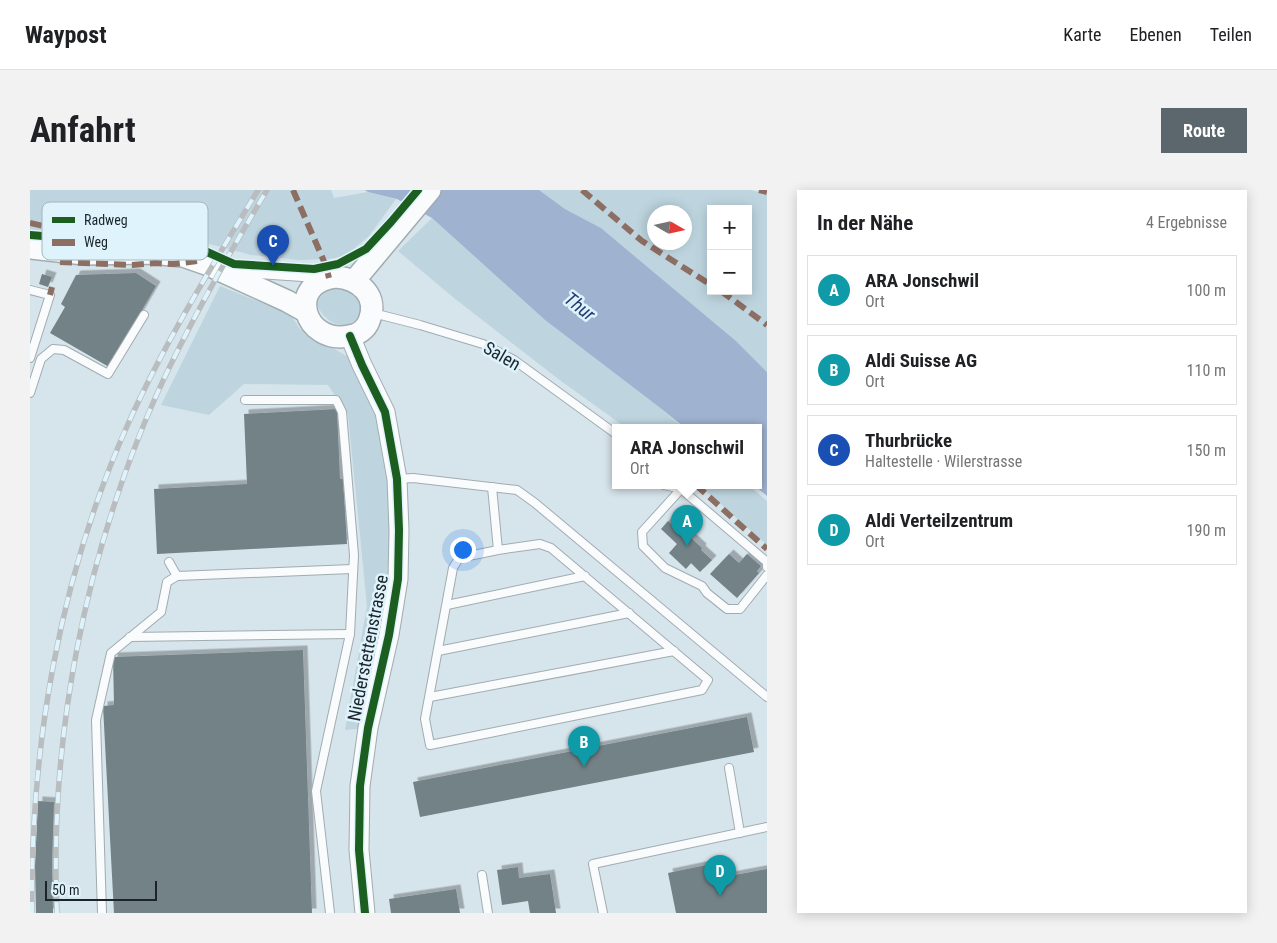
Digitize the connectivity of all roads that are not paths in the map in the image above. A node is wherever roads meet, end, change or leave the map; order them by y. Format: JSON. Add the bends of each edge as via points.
{"nodes":[{"id":1,"x":430,"y":190,"type":"edge"},
{"id":2,"x":194,"y":260,"type":"edge"},
{"id":3,"x":224,"y":273,"type":"junction"},
{"id":4,"x":354,"y":281,"type":"junction"},
{"id":5,"x":245,"y":282,"type":"junction"},
{"id":6,"x":320,"y":283,"type":"junction"},
{"id":7,"x":30,"y":290,"type":"edge"},
{"id":8,"x":305,"y":311,"type":"junction"},
{"id":9,"x":372,"y":313,"type":"junction"},
{"id":10,"x":144,"y":315,"type":"dead end"},
{"id":11,"x":350,"y":336,"type":"junction"},
{"id":12,"x":30,"y":358,"type":"edge"},
{"id":13,"x":30,"y":393,"type":"edge"},
{"id":14,"x":245,"y":400,"type":"dead end"},
{"id":15,"x":612,"y":431,"type":"edge"},
{"id":16,"x":397,"y":479,"type":"junction"},
{"id":17,"x":492,"y":487,"type":"junction"},
{"id":18,"x":681,"y":489,"type":"joint"},
{"id":19,"x":498,"y":550,"type":"junction"},
{"id":20,"x":168,"y":562,"type":"dead end"},
{"id":21,"x":767,"y":567,"type":"edge"},
{"id":22,"x":352,"y":569,"type":"junction"},
{"id":23,"x":177,"y":576,"type":"junction"},
{"id":24,"x":585,"y":576,"type":"junction"},
{"id":25,"x":767,"y":576,"type":"edge"},
{"id":26,"x":447,"y":605,"type":"junction"},
{"id":27,"x":629,"y":613,"type":"junction"},
{"id":28,"x":350,"y":634,"type":"junction"},
{"id":29,"x":130,"y":637,"type":"junction"},
{"id":30,"x":438,"y":651,"type":"junction"},
{"id":31,"x":674,"y":651,"type":"junction"},
{"id":32,"x":430,"y":697,"type":"junction"},
{"id":33,"x":767,"y":697,"type":"edge"},
{"id":34,"x":729,"y":768,"type":"dead end"},
{"id":35,"x":767,"y":827,"type":"edge"},
{"id":36,"x":740,"y":833,"type":"junction"},
{"id":37,"x":482,"y":875,"type":"dead end"},
{"id":38,"x":102,"y":913,"type":"edge"},
{"id":39,"x":330,"y":913,"type":"edge"},
{"id":40,"x":364,"y":913,"type":"edge"},
{"id":41,"x":488,"y":913,"type":"edge"},
{"id":42,"x":603,"y":913,"type":"edge"}],
"edges":[{"from":1,"to":4,"type":"main road"},
{"from":2,"to":3,"type":"main road"},
{"from":3,"to":5,"type":"main road"},
{"from":3,"to":6,"type":"lane","via":[[308,278]]},
{"from":4,"to":6,"type":"main road","via":[[346,278]]},
{"from":4,"to":9,"type":"main road","via":[[369,295]]},
{"from":5,"to":6,"type":"main road"},
{"from":5,"to":8,"type":"main road"},
{"from":6,"to":8,"type":"main road","via":[[305,301]]},
{"from":7,"to":12,"type":"lane","via":[[50,295]]},
{"from":8,"to":11,"type":"main road","via":[[308,319],[323,333],[333,337]]},
{"from":9,"to":11,"type":"main road","via":[[363,330]]},
{"from":9,"to":15,"type":"lane","name":"Salen","via":[[483,344],[514,360]]},
{"from":10,"to":13,"type":"lane","via":[[108,374],[64,350],[53,349],[41,359]]},
{"from":11,"to":16,"type":"street","name":"Niederstettenstrasse","via":[[385,412]]},
{"from":14,"to":22,"type":"lane","via":[[336,400],[342,412],[354,556]]},
{"from":16,"to":17,"type":"lane"},
{"from":16,"to":40,"type":"street","name":"Niederstettenstrasse","via":[[398,579],[368,728],[360,786],[359,850]]},
{"from":17,"to":19,"type":"lane"},
{"from":17,"to":33,"type":"lane","via":[[517,490],[535,503]]},
{"from":18,"to":21,"type":"lane","via":[[767,562]]},
{"from":18,"to":25,"type":"lane","via":[[642,532],[643,546],[665,568],[702,586],[727,610],[740,609]]},
{"from":19,"to":24,"type":"lane","via":[[540,544],[551,548]]},
{"from":19,"to":26,"type":"lane","via":[[459,558]]},
{"from":20,"to":23,"type":"lane"},
{"from":22,"to":23,"type":"lane"},
{"from":22,"to":28,"type":"lane"},
{"from":23,"to":29,"type":"lane","via":[[167,582],[161,612]]},
{"from":24,"to":26,"type":"lane"},
{"from":24,"to":27,"type":"lane"},
{"from":26,"to":30,"type":"lane"},
{"from":27,"to":30,"type":"lane"},
{"from":27,"to":31,"type":"lane"},
{"from":28,"to":29,"type":"lane"},
{"from":28,"to":39,"type":"lane","via":[[316,791]]},
{"from":29,"to":38,"type":"lane","via":[[111,653],[96,720]]},
{"from":30,"to":32,"type":"lane"},
{"from":31,"to":32,"type":"lane"},
{"from":31,"to":32,"type":"lane","via":[[708,680],[702,690],[430,744],[425,719]]},
{"from":34,"to":36,"type":"lane"},
{"from":35,"to":36,"type":"lane"},
{"from":36,"to":42,"type":"lane","via":[[593,864]]},
{"from":37,"to":41,"type":"lane"}]}
